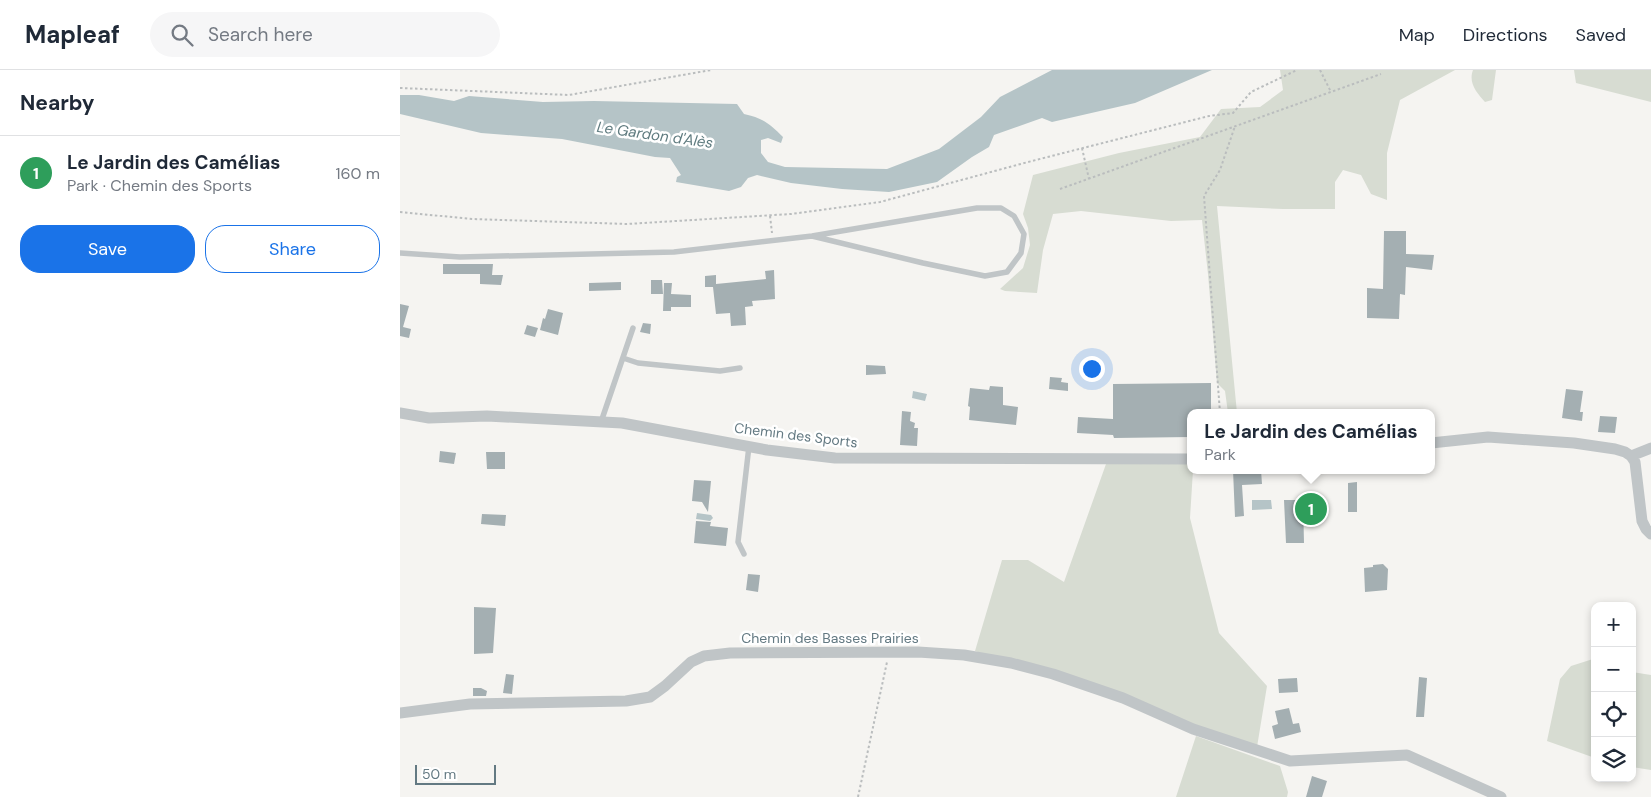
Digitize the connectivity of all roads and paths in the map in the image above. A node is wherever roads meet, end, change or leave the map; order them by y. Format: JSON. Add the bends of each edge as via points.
{"nodes":[{"id":1,"x":710,"y":70,"type":"edge"},
{"id":2,"x":1297,"y":70,"type":"edge"},
{"id":3,"x":1320,"y":70,"type":"edge"},
{"id":4,"x":1381,"y":74,"type":"dead end"},
{"id":5,"x":400,"y":88,"type":"edge"},
{"id":6,"x":1331,"y":92,"type":"junction"},
{"id":7,"x":1235,"y":126,"type":"junction"},
{"id":8,"x":1082,"y":148,"type":"junction"},
{"id":9,"x":1089,"y":179,"type":"junction"},
{"id":10,"x":1060,"y":189,"type":"dead end"},
{"id":11,"x":400,"y":212,"type":"edge"},
{"id":12,"x":770,"y":216,"type":"junction"},
{"id":13,"x":812,"y":236,"type":"junction"},
{"id":14,"x":772,"y":240,"type":"junction"},
{"id":15,"x":400,"y":253,"type":"edge"},
{"id":16,"x":634,"y":328,"type":"dead end"},
{"id":17,"x":623,"y":358,"type":"junction"},
{"id":18,"x":740,"y":368,"type":"dead end"},
{"id":19,"x":1220,"y":409,"type":"edge"},
{"id":20,"x":400,"y":413,"type":"edge"},
{"id":21,"x":601,"y":422,"type":"junction"},
{"id":22,"x":1435,"y":443,"type":"edge"},
{"id":23,"x":749,"y":446,"type":"junction"},
{"id":24,"x":1651,"y":448,"type":"edge"},
{"id":25,"x":1631,"y":456,"type":"junction"},
{"id":26,"x":1187,"y":459,"type":"edge"},
{"id":27,"x":1651,"y":534,"type":"edge"},
{"id":28,"x":744,"y":554,"type":"dead end"},
{"id":29,"x":888,"y":652,"type":"junction"},
{"id":30,"x":400,"y":713,"type":"edge"},
{"id":31,"x":858,"y":797,"type":"edge"},
{"id":32,"x":1502,"y":797,"type":"edge"}],
"edges":[{"from":1,"to":5,"type":"path","via":[[569,95]]},
{"from":2,"to":8,"type":"path","via":[[1251,92],[1233,113]]},
{"from":3,"to":6,"type":"path"},
{"from":4,"to":6,"type":"path"},
{"from":6,"to":7,"type":"path"},
{"from":7,"to":9,"type":"path"},
{"from":7,"to":19,"type":"path","via":[[1220,170],[1204,196]]},
{"from":8,"to":9,"type":"path"},
{"from":8,"to":12,"type":"path","via":[[880,202]]},
{"from":9,"to":10,"type":"path"},
{"from":11,"to":12,"type":"path","via":[[472,219],[627,224]]},
{"from":12,"to":14,"type":"path"},
{"from":13,"to":13,"type":"lane","via":[[977,208],[1001,208],[1014,216],[1024,234],[1021,253],[1008,272],[985,276]]},
{"from":13,"to":14,"type":"lane"},
{"from":14,"to":15,"type":"lane","via":[[674,252],[460,258]]},
{"from":16,"to":17,"type":"lane"},
{"from":17,"to":18,"type":"lane","via":[[638,363],[720,371]]},
{"from":17,"to":21,"type":"lane"},
{"from":20,"to":21,"type":"street","name":"Chemin des Sports","via":[[429,418],[487,416]]},
{"from":21,"to":23,"type":"street","name":"Chemin des Sports"},
{"from":22,"to":25,"type":"street","via":[[1488,437],[1615,448]]},
{"from":23,"to":26,"type":"street","name":"Chemin des Sports","via":[[835,458]]},
{"from":23,"to":28,"type":"lane","via":[[738,542]]},
{"from":24,"to":25,"type":"street"},
{"from":25,"to":27,"type":"street","via":[[1635,462],[1642,521]]},
{"from":29,"to":30,"type":"street","name":"Chemin des Basses Prairies","via":[[704,656],[691,662],[650,697],[626,701],[470,704]]},
{"from":29,"to":31,"type":"path"},
{"from":29,"to":32,"type":"street","name":"Chemin des Basses Prairies","via":[[964,655],[1053,674],[1122,698],[1193,729],[1290,761],[1407,755]]}]}
